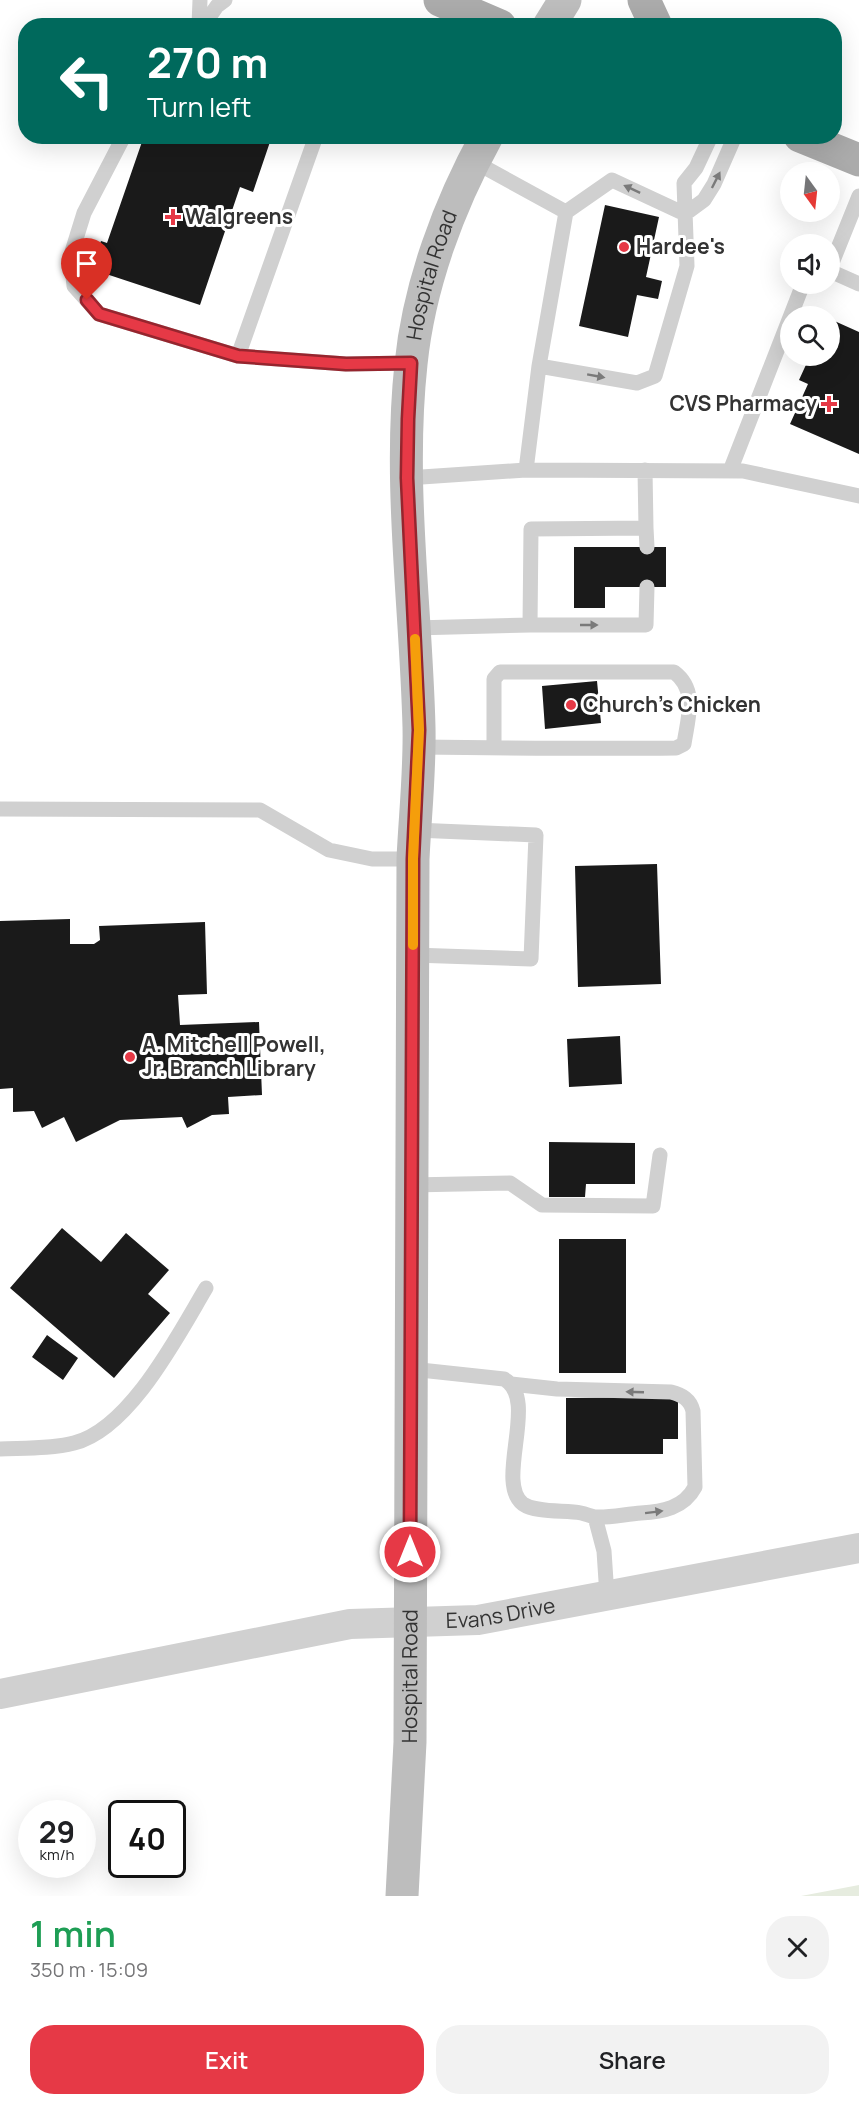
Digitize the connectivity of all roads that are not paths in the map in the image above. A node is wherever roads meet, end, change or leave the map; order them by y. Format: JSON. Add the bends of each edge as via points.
{"nodes":[{"id":1,"x":200,"y":0,"type":"edge"},
{"id":2,"x":225,"y":0,"type":"edge"},
{"id":3,"x":440,"y":0,"type":"edge"},
{"id":4,"x":566,"y":0,"type":"edge"},
{"id":5,"x":644,"y":0,"type":"edge"},
{"id":6,"x":201,"y":18,"type":"edge"},
{"id":7,"x":208,"y":18,"type":"edge"},
{"id":8,"x":482,"y":18,"type":"edge"},
{"id":9,"x":554,"y":18,"type":"edge"},
{"id":10,"x":652,"y":18,"type":"edge"},
{"id":11,"x":120,"y":144,"type":"edge"},
{"id":12,"x":313,"y":144,"type":"edge"},
{"id":13,"x":707,"y":144,"type":"edge"},
{"id":14,"x":732,"y":144,"type":"edge"},
{"id":15,"x":820,"y":144,"type":"edge"},
{"id":16,"x":480,"y":149,"type":"edge"},
{"id":17,"x":859,"y":160,"type":"edge"},
{"id":18,"x":859,"y":196,"type":"edge"},
{"id":19,"x":566,"y":212,"type":"junction"},
{"id":20,"x":685,"y":214,"type":"junction"},
{"id":21,"x":840,"y":244,"type":"edge"},
{"id":22,"x":840,"y":274,"type":"edge"},
{"id":23,"x":859,"y":284,"type":"edge"},
{"id":24,"x":799,"y":294,"type":"edge"},
{"id":25,"x":238,"y":356,"type":"junction"},
{"id":26,"x":411,"y":363,"type":"junction"},
{"id":27,"x":539,"y":366,"type":"junction"},
{"id":28,"x":526,"y":470,"type":"junction"},
{"id":29,"x":645,"y":470,"type":"junction"},
{"id":30,"x":730,"y":471,"type":"junction"},
{"id":31,"x":407,"y":478,"type":"junction"},
{"id":32,"x":859,"y":495,"type":"edge"},
{"id":33,"x":646,"y":528,"type":"junction"},
{"id":34,"x":647,"y":547,"type":"dead end"},
{"id":35,"x":647,"y":587,"type":"dead end"},
{"id":36,"x":530,"y":625,"type":"junction"},
{"id":37,"x":414,"y":628,"type":"junction"},
{"id":38,"x":418,"y":747,"type":"junction"},
{"id":39,"x":494,"y":748,"type":"junction"},
{"id":40,"x":0,"y":809,"type":"edge"},
{"id":41,"x":414,"y":845,"type":"junction"},
{"id":42,"x":412,"y":955,"type":"junction"},
{"id":43,"x":660,"y":1155,"type":"dead end"},
{"id":44,"x":411,"y":1185,"type":"junction"},
{"id":45,"x":206,"y":1288,"type":"dead end"},
{"id":46,"x":411,"y":1369,"type":"junction"},
{"id":47,"x":511,"y":1384,"type":"junction"},
{"id":48,"x":0,"y":1449,"type":"edge"},
{"id":49,"x":596,"y":1517,"type":"junction"},
{"id":50,"x":859,"y":1548,"type":"edge"},
{"id":51,"x":607,"y":1596,"type":"junction"},
{"id":52,"x":410,"y":1621,"type":"junction"},
{"id":53,"x":0,"y":1694,"type":"edge"},
{"id":54,"x":402,"y":1896,"type":"edge"}],
"edges":[{"from":1,"to":6,"type":"lane"},
{"from":2,"to":7,"type":"lane"},
{"from":3,"to":8,"type":"main road"},
{"from":4,"to":9,"type":"street"},
{"from":5,"to":10,"type":"main road"},
{"from":11,"to":25,"type":"lane","via":[[84,213],[71,255],[74,286],[99,314]]},
{"from":12,"to":25,"type":"lane"},
{"from":13,"to":20,"type":"lane","via":[[684,183]]},
{"from":20,"to":14,"type":"lane","one_way":true,"via":[[704,200]]},
{"from":15,"to":17,"type":"main road"},
{"from":16,"to":19,"type":"lane"},
{"from":16,"to":26,"type":"street","name":"Hospital Road","via":[[431,262]]},
{"from":18,"to":21,"type":"lane"},
{"from":20,"to":19,"type":"lane","one_way":true,"via":[[612,180]]},
{"from":19,"to":27,"type":"lane"},
{"from":27,"to":20,"type":"lane","one_way":true,"via":[[638,383],[655,376],[687,266]]},
{"from":22,"to":23,"type":"lane"},
{"from":24,"to":30,"type":"lane"},
{"from":25,"to":26,"type":"lane","via":[[346,364]]},
{"from":26,"to":31,"type":"street","name":"Hospital Road"},
{"from":27,"to":28,"type":"lane"},
{"from":28,"to":29,"type":"lane"},
{"from":28,"to":31,"type":"lane"},
{"from":29,"to":30,"type":"lane"},
{"from":29,"to":33,"type":"lane"},
{"from":30,"to":32,"type":"lane"},
{"from":31,"to":37,"type":"street","name":"Hospital Road"},
{"from":33,"to":34,"type":"lane"},
{"from":33,"to":36,"type":"lane","via":[[531,529]]},
{"from":36,"to":35,"type":"lane","one_way":true,"via":[[646,625]]},
{"from":36,"to":37,"type":"lane"},
{"from":37,"to":38,"type":"street","name":"Hospital Road"},
{"from":38,"to":39,"type":"lane"},
{"from":38,"to":41,"type":"street","name":"Hospital Road"},
{"from":39,"to":39,"type":"lane","via":[[676,748],[684,744],[690,698],[687,685],[674,672],[500,672],[494,679]]},
{"from":40,"to":41,"type":"lane","via":[[260,810],[329,850],[372,859]]},
{"from":41,"to":42,"type":"street","name":"Hospital Road"},
{"from":41,"to":42,"type":"lane","via":[[537,835],[531,959]]},
{"from":42,"to":44,"type":"street","name":"Hospital Road"},
{"from":43,"to":44,"type":"lane","via":[[653,1206],[542,1205],[510,1183]]},
{"from":44,"to":46,"type":"street","name":"Hospital Road"},
{"from":45,"to":48,"type":"lane","via":[[160,1366],[97,1435],[73,1444]]},
{"from":46,"to":47,"type":"lane","via":[[504,1379]]},
{"from":46,"to":52,"type":"street","name":"Hospital Road"},
{"from":47,"to":49,"type":"lane","via":[[518,1398],[512,1485],[515,1494],[530,1508]]},
{"from":49,"to":47,"type":"lane","one_way":true,"via":[[661,1512],[686,1501],[695,1487],[692,1406],[681,1395],[671,1392]]},
{"from":49,"to":51,"type":"lane","via":[[604,1551]]},
{"from":50,"to":51,"type":"street","name":"Evans Drive"},
{"from":51,"to":52,"type":"street","name":"Evans Drive","via":[[478,1620]]},
{"from":52,"to":53,"type":"street","name":"Evans Drive","via":[[350,1624]]},
{"from":52,"to":54,"type":"street","name":"Hospital Road","via":[[410,1742]]}]}
